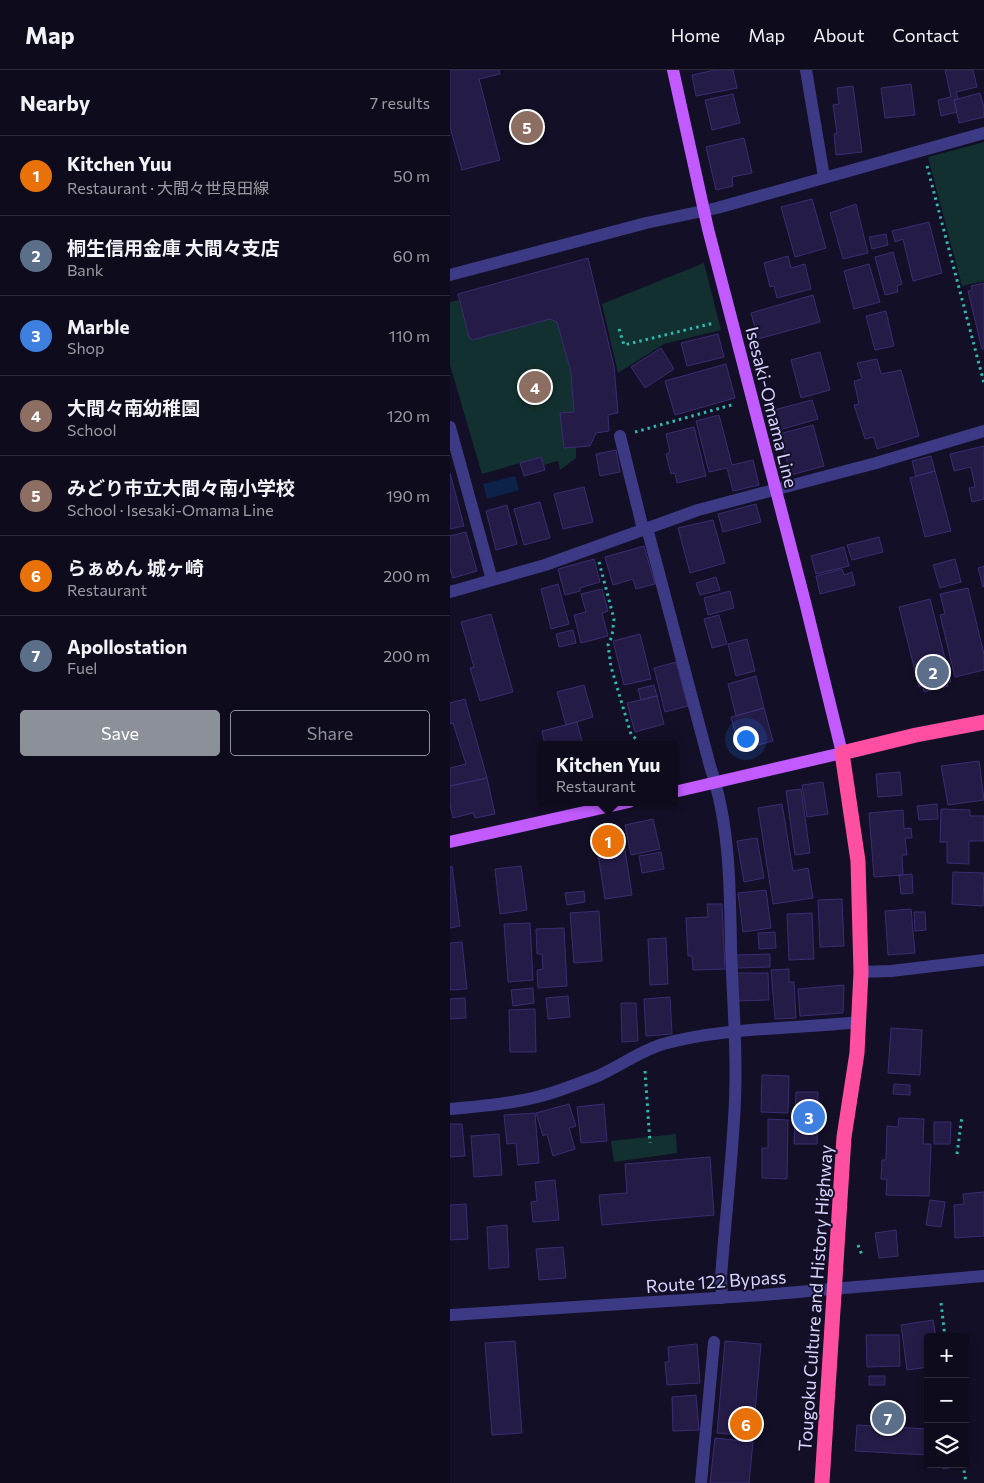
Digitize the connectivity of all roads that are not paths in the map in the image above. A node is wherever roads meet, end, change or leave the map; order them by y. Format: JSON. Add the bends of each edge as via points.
{"nodes":[{"id":1,"x":672,"y":70,"type":"edge"},
{"id":2,"x":806,"y":70,"type":"edge"},
{"id":3,"x":984,"y":133,"type":"edge"},
{"id":4,"x":824,"y":177,"type":"junction"},
{"id":5,"x":704,"y":211,"type":"junction"},
{"id":6,"x":450,"y":275,"type":"edge"},
{"id":7,"x":450,"y":427,"type":"edge"},
{"id":8,"x":984,"y":431,"type":"edge"},
{"id":9,"x":620,"y":436,"type":"road end"},
{"id":10,"x":775,"y":489,"type":"junction"},
{"id":11,"x":645,"y":529,"type":"junction"},
{"id":12,"x":492,"y":580,"type":"junction"},
{"id":13,"x":450,"y":592,"type":"edge"},
{"id":14,"x":984,"y":722,"type":"edge"},
{"id":15,"x":842,"y":753,"type":"junction"},
{"id":16,"x":716,"y":783,"type":"junction"},
{"id":17,"x":678,"y":791,"type":"edge"},
{"id":18,"x":611,"y":806,"type":"edge"},
{"id":19,"x":450,"y":842,"type":"edge"},
{"id":20,"x":984,"y":960,"type":"edge"},
{"id":21,"x":861,"y":972,"type":"junction"},
{"id":22,"x":859,"y":1022,"type":"junction"},
{"id":23,"x":734,"y":1032,"type":"junction"},
{"id":24,"x":450,"y":1109,"type":"edge"},
{"id":25,"x":984,"y":1276,"type":"edge"},
{"id":26,"x":834,"y":1290,"type":"junction"},
{"id":27,"x":722,"y":1298,"type":"junction"},
{"id":28,"x":450,"y":1315,"type":"edge"},
{"id":29,"x":714,"y":1342,"type":"dead end"},
{"id":30,"x":701,"y":1483,"type":"edge"},
{"id":31,"x":822,"y":1483,"type":"edge"}],
"edges":[{"from":1,"to":5,"type":"main road","name":"Isesaki-Omama Line"},
{"from":2,"to":4,"type":"street"},
{"from":3,"to":4,"type":"street"},
{"from":4,"to":5,"type":"street"},
{"from":5,"to":6,"type":"street","via":[[646,223]]},
{"from":5,"to":10,"type":"main road","name":"Isesaki-Omama Line"},
{"from":7,"to":12,"type":"street"},
{"from":8,"to":10,"type":"street"},
{"from":9,"to":11,"type":"street"},
{"from":10,"to":11,"type":"street","via":[[698,510]]},
{"from":10,"to":15,"type":"main road","name":"Isesaki-Omama Line"},
{"from":11,"to":12,"type":"street"},
{"from":11,"to":16,"type":"street"},
{"from":12,"to":13,"type":"street"},
{"from":14,"to":15,"type":"highway"},
{"from":15,"to":16,"type":"main road"},
{"from":15,"to":21,"type":"highway","name":"Tougoku Culture and History Highway","via":[[858,861]]},
{"from":16,"to":17,"type":"main road"},
{"from":16,"to":23,"type":"street","via":[[724,825],[730,893]]},
{"from":18,"to":19,"type":"main road"},
{"from":20,"to":21,"type":"street"},
{"from":21,"to":22,"type":"highway","name":"Tougoku Culture and History Highway"},
{"from":22,"to":23,"type":"street"},
{"from":22,"to":26,"type":"highway","name":"Tougoku Culture and History Highway","via":[[844,1137]]},
{"from":23,"to":24,"type":"street","via":[[660,1045],[599,1075],[535,1098]]},
{"from":23,"to":27,"type":"street","via":[[734,1118]]},
{"from":25,"to":26,"type":"street","name":"Route 122 Bypass"},
{"from":26,"to":27,"type":"street","name":"Route 122 Bypass"},
{"from":26,"to":31,"type":"highway","name":"Tougoku Culture and History Highway"},
{"from":27,"to":28,"type":"street","name":"Route 122 Bypass"},
{"from":29,"to":30,"type":"street"}]}
